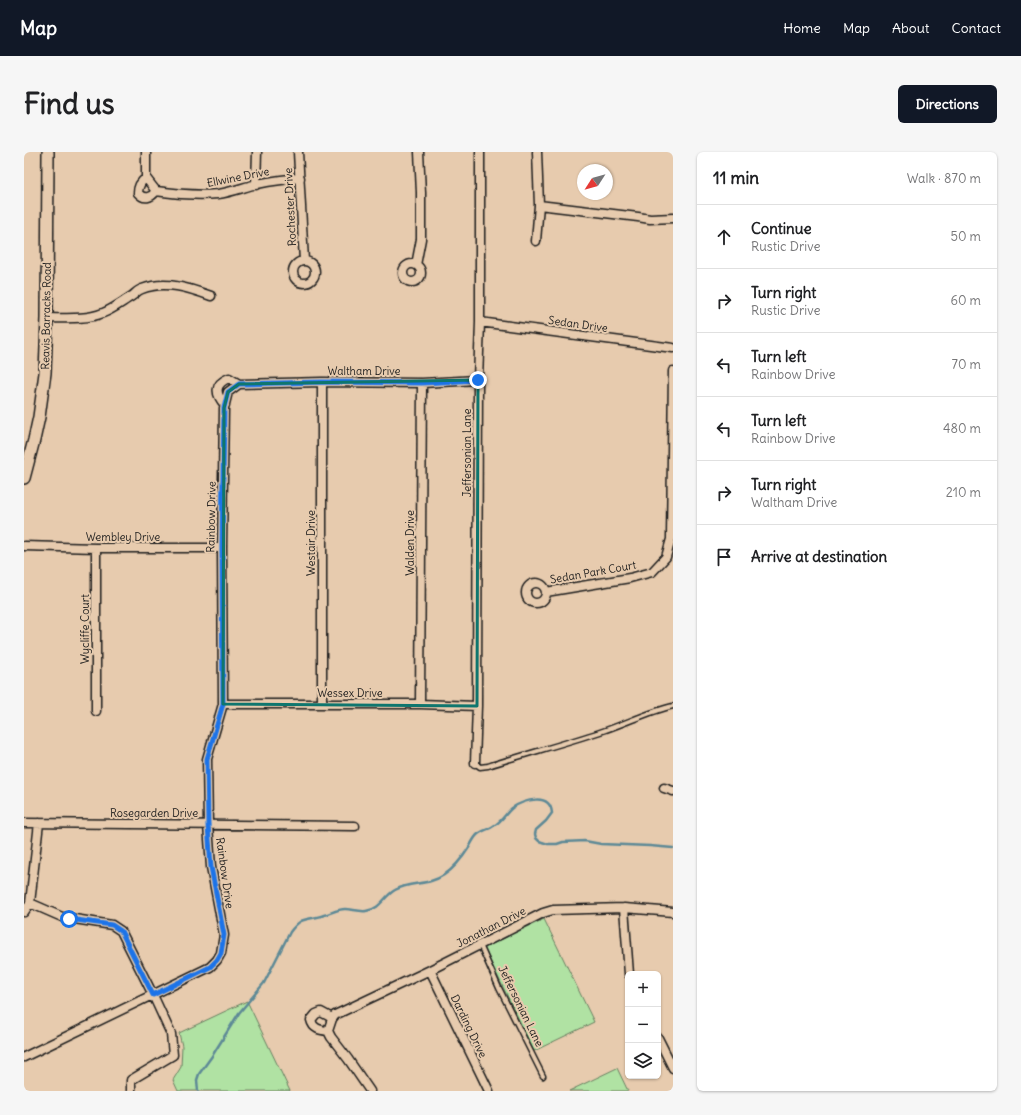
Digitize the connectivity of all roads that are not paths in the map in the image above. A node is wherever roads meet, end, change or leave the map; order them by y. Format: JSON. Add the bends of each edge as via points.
{"nodes":[{"id":1,"x":48,"y":152,"type":"edge"},
{"id":2,"x":146,"y":152,"type":"edge"},
{"id":3,"x":257,"y":152,"type":"edge"},
{"id":4,"x":298,"y":152,"type":"edge"},
{"id":5,"x":419,"y":152,"type":"edge"},
{"id":6,"x":480,"y":152,"type":"edge"},
{"id":7,"x":537,"y":152,"type":"edge"},
{"id":8,"x":146,"y":178,"type":"junction"},
{"id":9,"x":300,"y":178,"type":"junction"},
{"id":10,"x":256,"y":185,"type":"junction"},
{"id":11,"x":156,"y":191,"type":"junction"},
{"id":12,"x":539,"y":205,"type":"junction"},
{"id":13,"x":673,"y":218,"type":"edge"},
{"id":14,"x":536,"y":241,"type":"dead end"},
{"id":15,"x":304,"y":261,"type":"dead end"},
{"id":16,"x":416,"y":265,"type":"dead end"},
{"id":17,"x":211,"y":296,"type":"dead end"},
{"id":18,"x":47,"y":318,"type":"junction"},
{"id":19,"x":480,"y":322,"type":"junction"},
{"id":20,"x":673,"y":348,"type":"edge"},
{"id":21,"x":673,"y":371,"type":"edge"},
{"id":22,"x":478,"y":380,"type":"junction"},
{"id":23,"x":322,"y":382,"type":"junction"},
{"id":24,"x":422,"y":383,"type":"junction"},
{"id":25,"x":239,"y":384,"type":"junction"},
{"id":26,"x":225,"y":405,"type":"junction"},
{"id":27,"x":24,"y":478,"type":"edge"},
{"id":28,"x":24,"y":546,"type":"edge"},
{"id":29,"x":96,"y":548,"type":"junction"},
{"id":30,"x":222,"y":548,"type":"junction"},
{"id":31,"x":546,"y":592,"type":"dead end"},
{"id":32,"x":223,"y":704,"type":"junction"},
{"id":33,"x":322,"y":704,"type":"junction"},
{"id":34,"x":420,"y":704,"type":"junction"},
{"id":35,"x":477,"y":706,"type":"junction"},
{"id":36,"x":673,"y":706,"type":"edge"},
{"id":37,"x":96,"y":711,"type":"dead end"},
{"id":38,"x":474,"y":763,"type":"joint"},
{"id":39,"x":664,"y":788,"type":"dead end"},
{"id":40,"x":673,"y":791,"type":"edge"},
{"id":41,"x":24,"y":823,"type":"edge"},
{"id":42,"x":39,"y":823,"type":"junction"},
{"id":43,"x":208,"y":825,"type":"junction"},
{"id":44,"x":355,"y":826,"type":"dead end"},
{"id":45,"x":30,"y":902,"type":"junction"},
{"id":46,"x":624,"y":908,"type":"junction"},
{"id":47,"x":24,"y":912,"type":"edge"},
{"id":48,"x":673,"y":912,"type":"edge"},
{"id":49,"x":480,"y":945,"type":"junction"},
{"id":50,"x":430,"y":970,"type":"junction"},
{"id":51,"x":629,"y":971,"type":"edge"},
{"id":52,"x":153,"y":995,"type":"junction"},
{"id":53,"x":332,"y":1018,"type":"junction"},
{"id":54,"x":328,"y":1031,"type":"junction"},
{"id":55,"x":660,"y":1043,"type":"edge"},
{"id":56,"x":24,"y":1057,"type":"edge"},
{"id":57,"x":673,"y":1068,"type":"edge"},
{"id":58,"x":543,"y":1076,"type":"dead end"},
{"id":59,"x":131,"y":1091,"type":"edge"},
{"id":60,"x":370,"y":1091,"type":"edge"},
{"id":61,"x":489,"y":1091,"type":"edge"}],
"edges":[{"from":1,"to":18,"type":"main road","name":"Reavis Barracks Road"},
{"from":2,"to":8,"type":"street","name":"Ellwine Drive"},
{"from":3,"to":10,"type":"street"},
{"from":4,"to":9,"type":"street","name":"Rochester Drive"},
{"from":5,"to":16,"type":"street","via":[[421,239]]},
{"from":6,"to":19,"type":"street","name":"Jeffersonian Lane"},
{"from":7,"to":12,"type":"street"},
{"from":8,"to":11,"type":"street"},
{"from":8,"to":11,"type":"street","name":"Ellwine Drive","via":[[138,187],[138,193],[146,198]]},
{"from":9,"to":10,"type":"street","name":"Ellwine Drive"},
{"from":9,"to":15,"type":"street","name":"Rochester Drive"},
{"from":10,"to":11,"type":"street","name":"Ellwine Drive","via":[[219,194],[193,195]]},
{"from":12,"to":13,"type":"street","via":[[650,219]]},
{"from":12,"to":14,"type":"street"},
{"from":17,"to":18,"type":"street","via":[[186,287],[159,285],[141,289],[98,315],[85,318]]},
{"from":18,"to":27,"type":"main road","name":"Reavis Barracks Road","via":[[42,399]]},
{"from":19,"to":20,"type":"street","name":"Sedan Drive"},
{"from":19,"to":22,"type":"street","name":"Jeffersonian Lane"},
{"from":21,"to":31,"type":"street","name":"Sedan Park Court","via":[[671,539],[666,557],[652,572]]},
{"from":22,"to":24,"type":"street","name":"Waltham Drive"},
{"from":22,"to":35,"type":"street","name":"Jeffersonian Lane"},
{"from":23,"to":24,"type":"street","name":"Waltham Drive"},
{"from":23,"to":25,"type":"street","name":"Waltham Drive"},
{"from":23,"to":33,"type":"street","name":"Westair Drive"},
{"from":24,"to":34,"type":"street","name":"Walden Drive"},
{"from":25,"to":26,"type":"street","name":"Rainbow Drive","via":[[228,392]]},
{"from":25,"to":26,"type":"street","name":"Rainbow Drive","via":[[229,378],[219,385],[217,392]]},
{"from":26,"to":30,"type":"street","name":"Rainbow Drive"},
{"from":28,"to":29,"type":"street","name":"Wembley Drive"},
{"from":29,"to":30,"type":"street","name":"Wembley Drive"},
{"from":29,"to":37,"type":"street","name":"Wycliffe Court"},
{"from":30,"to":32,"type":"street","name":"Rainbow Drive"},
{"from":32,"to":33,"type":"street","name":"Wessex Drive"},
{"from":32,"to":43,"type":"street","name":"Rainbow Drive","via":[[207,759]]},
{"from":33,"to":34,"type":"street","name":"Wessex Drive"},
{"from":34,"to":35,"type":"street","name":"Wessex Drive"},
{"from":35,"to":38,"type":"street","name":"Jeffersonian Lane"},
{"from":36,"to":38,"type":"lane","via":[[488,766],[480,767]]},
{"from":39,"to":40,"type":"street"},
{"from":41,"to":42,"type":"street","name":"Rosegarden Drive"},
{"from":42,"to":43,"type":"street","name":"Rosegarden Drive"},
{"from":42,"to":45,"type":"street"},
{"from":43,"to":44,"type":"street","name":"Rosegarden Drive"},
{"from":43,"to":52,"type":"street","name":"Rainbow Drive","via":[[211,867],[224,935],[221,953],[210,967]]},
{"from":45,"to":47,"type":"street"},
{"from":45,"to":52,"type":"street","via":[[62,917],[112,925],[121,931]]},
{"from":46,"to":48,"type":"street","name":"Jonathan Drive"},
{"from":46,"to":49,"type":"street","name":"Jonathan Drive","via":[[553,910]]},
{"from":46,"to":51,"type":"street"},
{"from":49,"to":50,"type":"street","name":"Jonathan Drive"},
{"from":49,"to":58,"type":"lane","name":"Jeffersonian Lane"},
{"from":50,"to":53,"type":"street","name":"Jonathan Drive"},
{"from":50,"to":61,"type":"street","name":"Darding Drive"},
{"from":52,"to":56,"type":"street","name":"Rainbow Drive"},
{"from":52,"to":59,"type":"street","via":[[171,1034],[173,1055],[131,1080]]},
{"from":53,"to":54,"type":"street"},
{"from":53,"to":54,"type":"street","via":[[321,1012],[311,1020],[317,1029]]},
{"from":54,"to":60,"type":"street"},
{"from":55,"to":57,"type":"street"}]}
